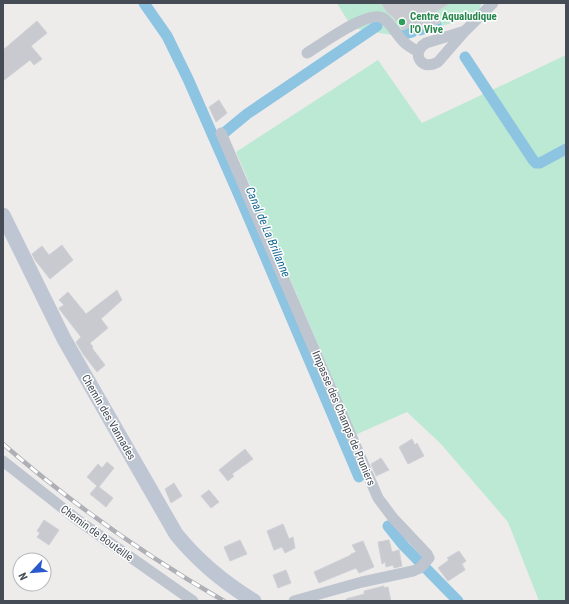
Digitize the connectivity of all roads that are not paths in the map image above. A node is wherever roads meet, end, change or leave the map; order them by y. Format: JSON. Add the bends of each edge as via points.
{"nodes":[{"id":1,"x":494,"y":3,"type":"edge"},
{"id":2,"x":464,"y":31,"type":"junction"},
{"id":3,"x":418,"y":52,"type":"junction"},
{"id":4,"x":307,"y":53,"type":"dead end"},
{"id":5,"x":221,"y":133,"type":"dead end"},
{"id":6,"x":3,"y":215,"type":"edge"},
{"id":7,"x":3,"y":461,"type":"edge"},
{"id":8,"x":236,"y":595,"type":"edge"},
{"id":9,"x":193,"y":601,"type":"edge"},
{"id":10,"x":254,"y":601,"type":"edge"},
{"id":11,"x":294,"y":601,"type":"edge"}],
"edges":[{"from":1,"to":2,"type":"street"},
{"from":2,"to":3,"type":"street","via":[[426,43]]},
{"from":2,"to":3,"type":"street","via":[[433,64],[423,64]]},
{"from":3,"to":4,"type":"street","via":[[403,41],[384,19],[376,16],[360,21]]},
{"from":5,"to":11,"type":"street","name":"Impasse des Champs de Pruniers","via":[[376,493],[389,513],[429,558],[423,565],[407,572]]},
{"from":6,"to":8,"type":"street","name":"Chemin des Vannades","via":[[64,339],[172,527],[182,542]]},
{"from":7,"to":9,"type":"street","name":"Chemin de Bouteille","via":[[79,521]]},
{"from":8,"to":10,"type":"street","name":"Chemin des Vannades"}]}
